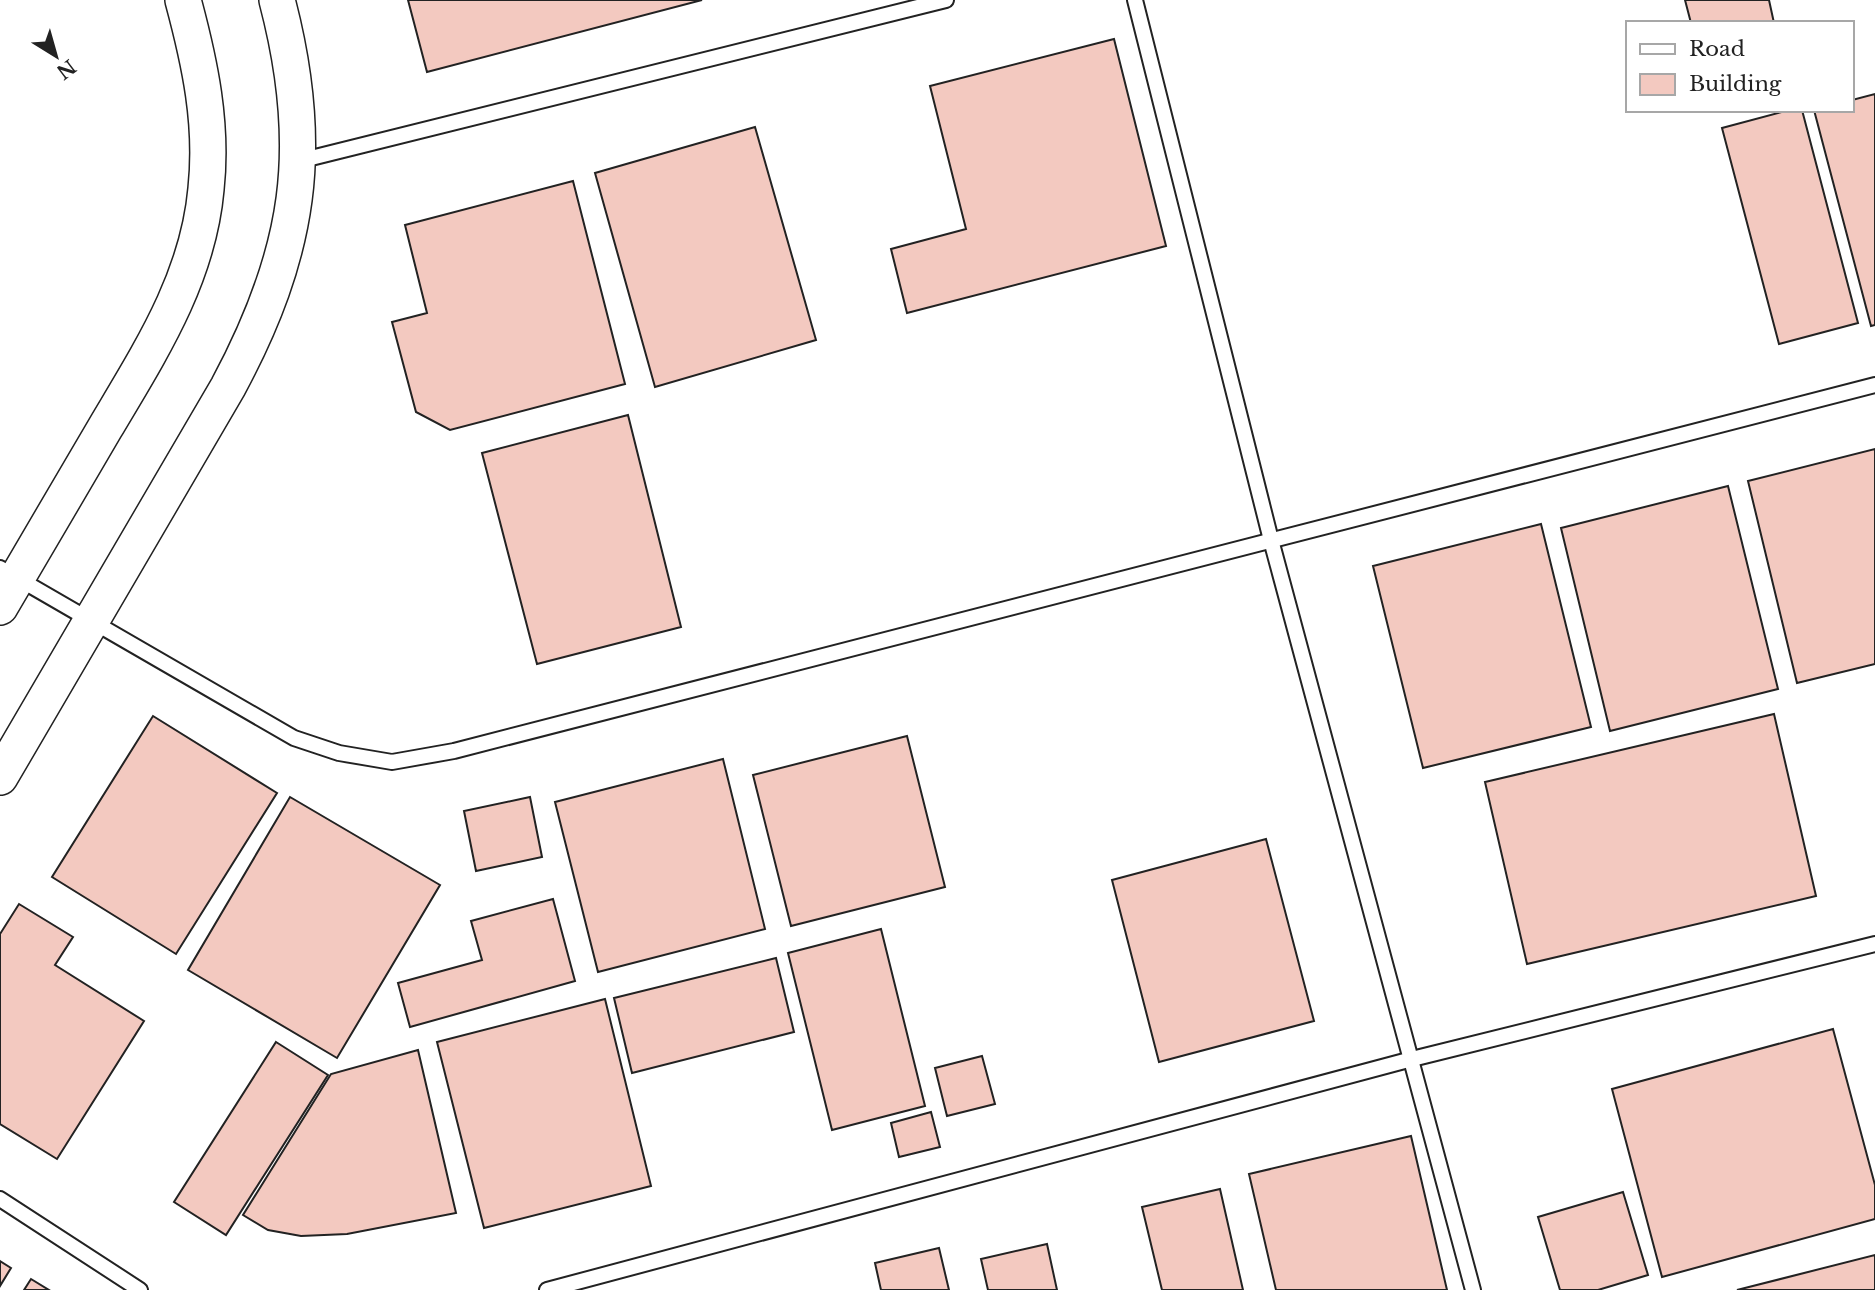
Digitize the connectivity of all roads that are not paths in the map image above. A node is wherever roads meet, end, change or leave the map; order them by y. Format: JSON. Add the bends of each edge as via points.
{"nodes":[{"id":1,"x":183,"y":0,"type":"edge"},
{"id":2,"x":277,"y":0,"type":"edge"},
{"id":3,"x":946,"y":0,"type":"edge"},
{"id":4,"x":1135,"y":0,"type":"edge"},
{"id":5,"x":298,"y":162,"type":"junction"},
{"id":6,"x":1875,"y":385,"type":"edge"},
{"id":7,"x":1271,"y":540,"type":"junction"},
{"id":8,"x":6,"y":584,"type":"edge"},
{"id":9,"x":90,"y":623,"type":"junction"},
{"id":10,"x":0,"y":777,"type":"edge"},
{"id":11,"x":1875,"y":944,"type":"edge"},
{"id":12,"x":1412,"y":1059,"type":"junction"},
{"id":13,"x":0,"y":1199,"type":"edge"},
{"id":14,"x":140,"y":1290,"type":"edge"},
{"id":15,"x":547,"y":1290,"type":"edge"},
{"id":16,"x":1473,"y":1290,"type":"edge"}],
"edges":[{"from":1,"to":8,"type":"street","via":[[208,120],[206,191],[192,260],[165,326]]},
{"from":2,"to":5,"type":"street","via":[[294,73]]},
{"from":3,"to":5,"type":"lane"},
{"from":4,"to":7,"type":"lane"},
{"from":5,"to":9,"type":"street","via":[[292,221],[278,279],[256,335]]},
{"from":6,"to":7,"type":"lane"},
{"from":7,"to":9,"type":"lane","via":[[468,747],[392,761],[338,753],[294,737]]},
{"from":7,"to":12,"type":"lane"},
{"from":8,"to":9,"type":"lane"},
{"from":9,"to":10,"type":"street"},
{"from":11,"to":12,"type":"lane"},
{"from":12,"to":15,"type":"lane"},
{"from":12,"to":16,"type":"lane"},
{"from":13,"to":14,"type":"lane"}]}
